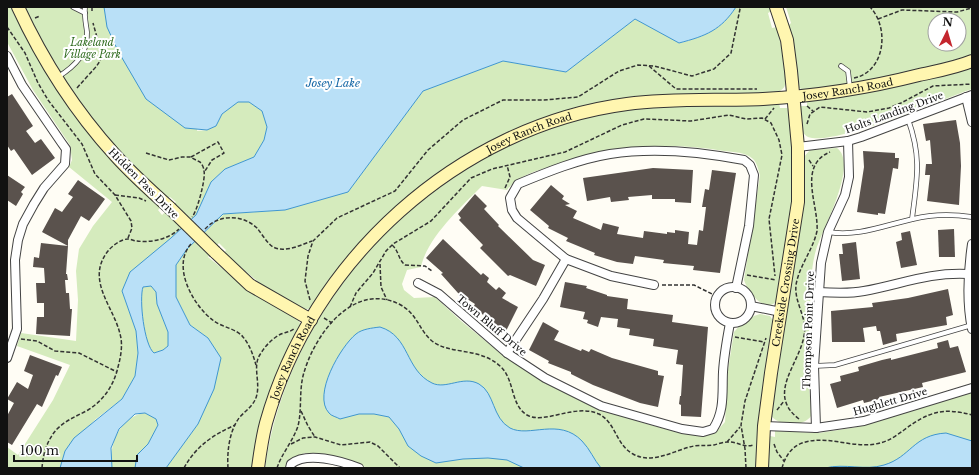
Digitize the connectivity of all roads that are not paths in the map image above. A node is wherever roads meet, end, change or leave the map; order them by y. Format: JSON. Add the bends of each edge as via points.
{"nodes":[{"id":1,"x":18,"y":7,"type":"edge"},
{"id":2,"x":74,"y":7,"type":"edge"},
{"id":3,"x":85,"y":7,"type":"edge"},
{"id":4,"x":776,"y":8,"type":"edge"},
{"id":5,"x":85,"y":13,"type":"junction"},
{"id":6,"x":7,"y":56,"type":"edge"},
{"id":7,"x":972,"y":61,"type":"edge"},
{"id":8,"x":841,"y":66,"type":"dead end"},
{"id":9,"x":56,"y":78,"type":"junction"},
{"id":10,"x":850,"y":84,"type":"junction"},
{"id":11,"x":792,"y":96,"type":"junction"},
{"id":12,"x":969,"y":96,"type":"edge"},
{"id":13,"x":908,"y":118,"type":"junction"},
{"id":14,"x":972,"y":122,"type":"edge"},
{"id":15,"x":848,"y":144,"type":"junction"},
{"id":16,"x":803,"y":147,"type":"junction"},
{"id":17,"x":972,"y":217,"type":"edge"},
{"id":18,"x":912,"y":219,"type":"junction"},
{"id":19,"x":828,"y":232,"type":"junction"},
{"id":20,"x":972,"y":244,"type":"edge"},
{"id":21,"x":566,"y":259,"type":"junction"},
{"id":22,"x":11,"y":272,"type":"edge"},
{"id":23,"x":968,"y":274,"type":"junction"},
{"id":24,"x":418,"y":283,"type":"dead end"},
{"id":25,"x":654,"y":285,"type":"road end"},
{"id":26,"x":736,"y":288,"type":"junction"},
{"id":27,"x":818,"y":292,"type":"junction"},
{"id":28,"x":751,"y":306,"type":"junction"},
{"id":29,"x":781,"y":312,"type":"junction"},
{"id":30,"x":306,"y":317,"type":"junction"},
{"id":31,"x":730,"y":323,"type":"junction"},
{"id":32,"x":972,"y":326,"type":"edge"},
{"id":33,"x":507,"y":353,"type":"junction"},
{"id":34,"x":7,"y":358,"type":"edge"},
{"id":35,"x":814,"y":366,"type":"junction"},
{"id":36,"x":972,"y":388,"type":"edge"},
{"id":37,"x":769,"y":426,"type":"junction"},
{"id":38,"x":816,"y":428,"type":"junction"},
{"id":39,"x":258,"y":468,"type":"edge"},
{"id":40,"x":290,"y":468,"type":"edge"},
{"id":41,"x":359,"y":468,"type":"edge"},
{"id":42,"x":762,"y":468,"type":"edge"}],
"edges":[{"from":1,"to":9,"type":"street","name":"Hidden Pass Drive"},
{"from":2,"to":5,"type":"lane"},
{"from":3,"to":5,"type":"lane"},
{"from":4,"to":11,"type":"street","name":"Creekside Crossing Drive","via":[[787,40]]},
{"from":5,"to":9,"type":"lane","via":[[87,34],[82,56],[73,67]]},
{"from":6,"to":22,"type":"street","via":[[22,85],[66,149],[65,164],[44,188],[23,224]]},
{"from":7,"to":10,"type":"street","name":"Josey Ranch Road","via":[[899,80]]},
{"from":8,"to":10,"type":"lane","via":[[848,71]]},
{"from":9,"to":30,"type":"street","name":"Hidden Pass Drive","bridge":true,"via":[[76,108],[116,156],[215,252],[250,285]]},
{"from":10,"to":11,"type":"street","name":"Josey Ranch Road"},
{"from":11,"to":16,"type":"street","name":"Creekside Crossing Drive"},
{"from":11,"to":30,"type":"street","name":"Josey Ranch Road","via":[[763,99],[686,99],[623,105],[547,124],[514,137],[459,167],[407,205],[347,266]]},
{"from":12,"to":13,"type":"street","name":"Holts Landing Drive"},
{"from":12,"to":14,"type":"street"},
{"from":13,"to":15,"type":"street","name":"Holts Landing Drive"},
{"from":13,"to":18,"type":"lane","via":[[916,143],[918,167]]},
{"from":15,"to":16,"type":"street","name":"Holts Landing Drive"},
{"from":15,"to":19,"type":"street","name":"Thompson Point Drive","via":[[849,177],[845,195]]},
{"from":16,"to":29,"type":"street","name":"Creekside Crossing Drive","via":[[798,202]]},
{"from":17,"to":18,"type":"lane","via":[[938,215]]},
{"from":18,"to":19,"type":"lane","via":[[848,234]]},
{"from":19,"to":27,"type":"street","name":"Thompson Point Drive"},
{"from":20,"to":23,"type":"street"},
{"from":21,"to":25,"type":"street","via":[[611,276]]},
{"from":21,"to":26,"type":"street","via":[[522,223],[512,210],[510,198],[518,184],[565,166],[611,154],[690,151],[744,160],[750,165],[754,175],[749,226]]},
{"from":21,"to":33,"type":"street"},
{"from":22,"to":34,"type":"street","via":[[18,320],[15,338]]},
{"from":23,"to":27,"type":"street","via":[[941,273],[864,291]]},
{"from":23,"to":32,"type":"street","via":[[968,301]]},
{"from":24,"to":33,"type":"street","name":"Town Bluff Drive","via":[[440,294]]},
{"from":26,"to":28,"type":"street","via":[[745,292]]},
{"from":26,"to":31,"type":"street","via":[[724,290],[716,305],[716,311]]},
{"from":27,"to":35,"type":"street","name":"Thompson Point Drive"},
{"from":28,"to":29,"type":"street"},
{"from":28,"to":31,"type":"street","via":[[742,321]]},
{"from":29,"to":37,"type":"street","name":"Creekside Crossing Drive"},
{"from":30,"to":39,"type":"street","name":"Josey Ranch Road","via":[[266,425]]},
{"from":31,"to":33,"type":"street","name":"Town Bluff Drive","via":[[720,419],[713,429],[703,432],[682,429],[601,406],[545,378]]},
{"from":32,"to":35,"type":"lane","via":[[835,365]]},
{"from":35,"to":38,"type":"street","name":"Thompson Point Drive"},
{"from":36,"to":38,"type":"street","name":"Hughlett Drive","via":[[864,421]]},
{"from":37,"to":38,"type":"street","name":"Hughlett Drive"},
{"from":37,"to":42,"type":"street","name":"Creekside Crossing Drive"},
{"from":40,"to":41,"type":"street","via":[[291,464],[303,457],[320,458]]}]}
